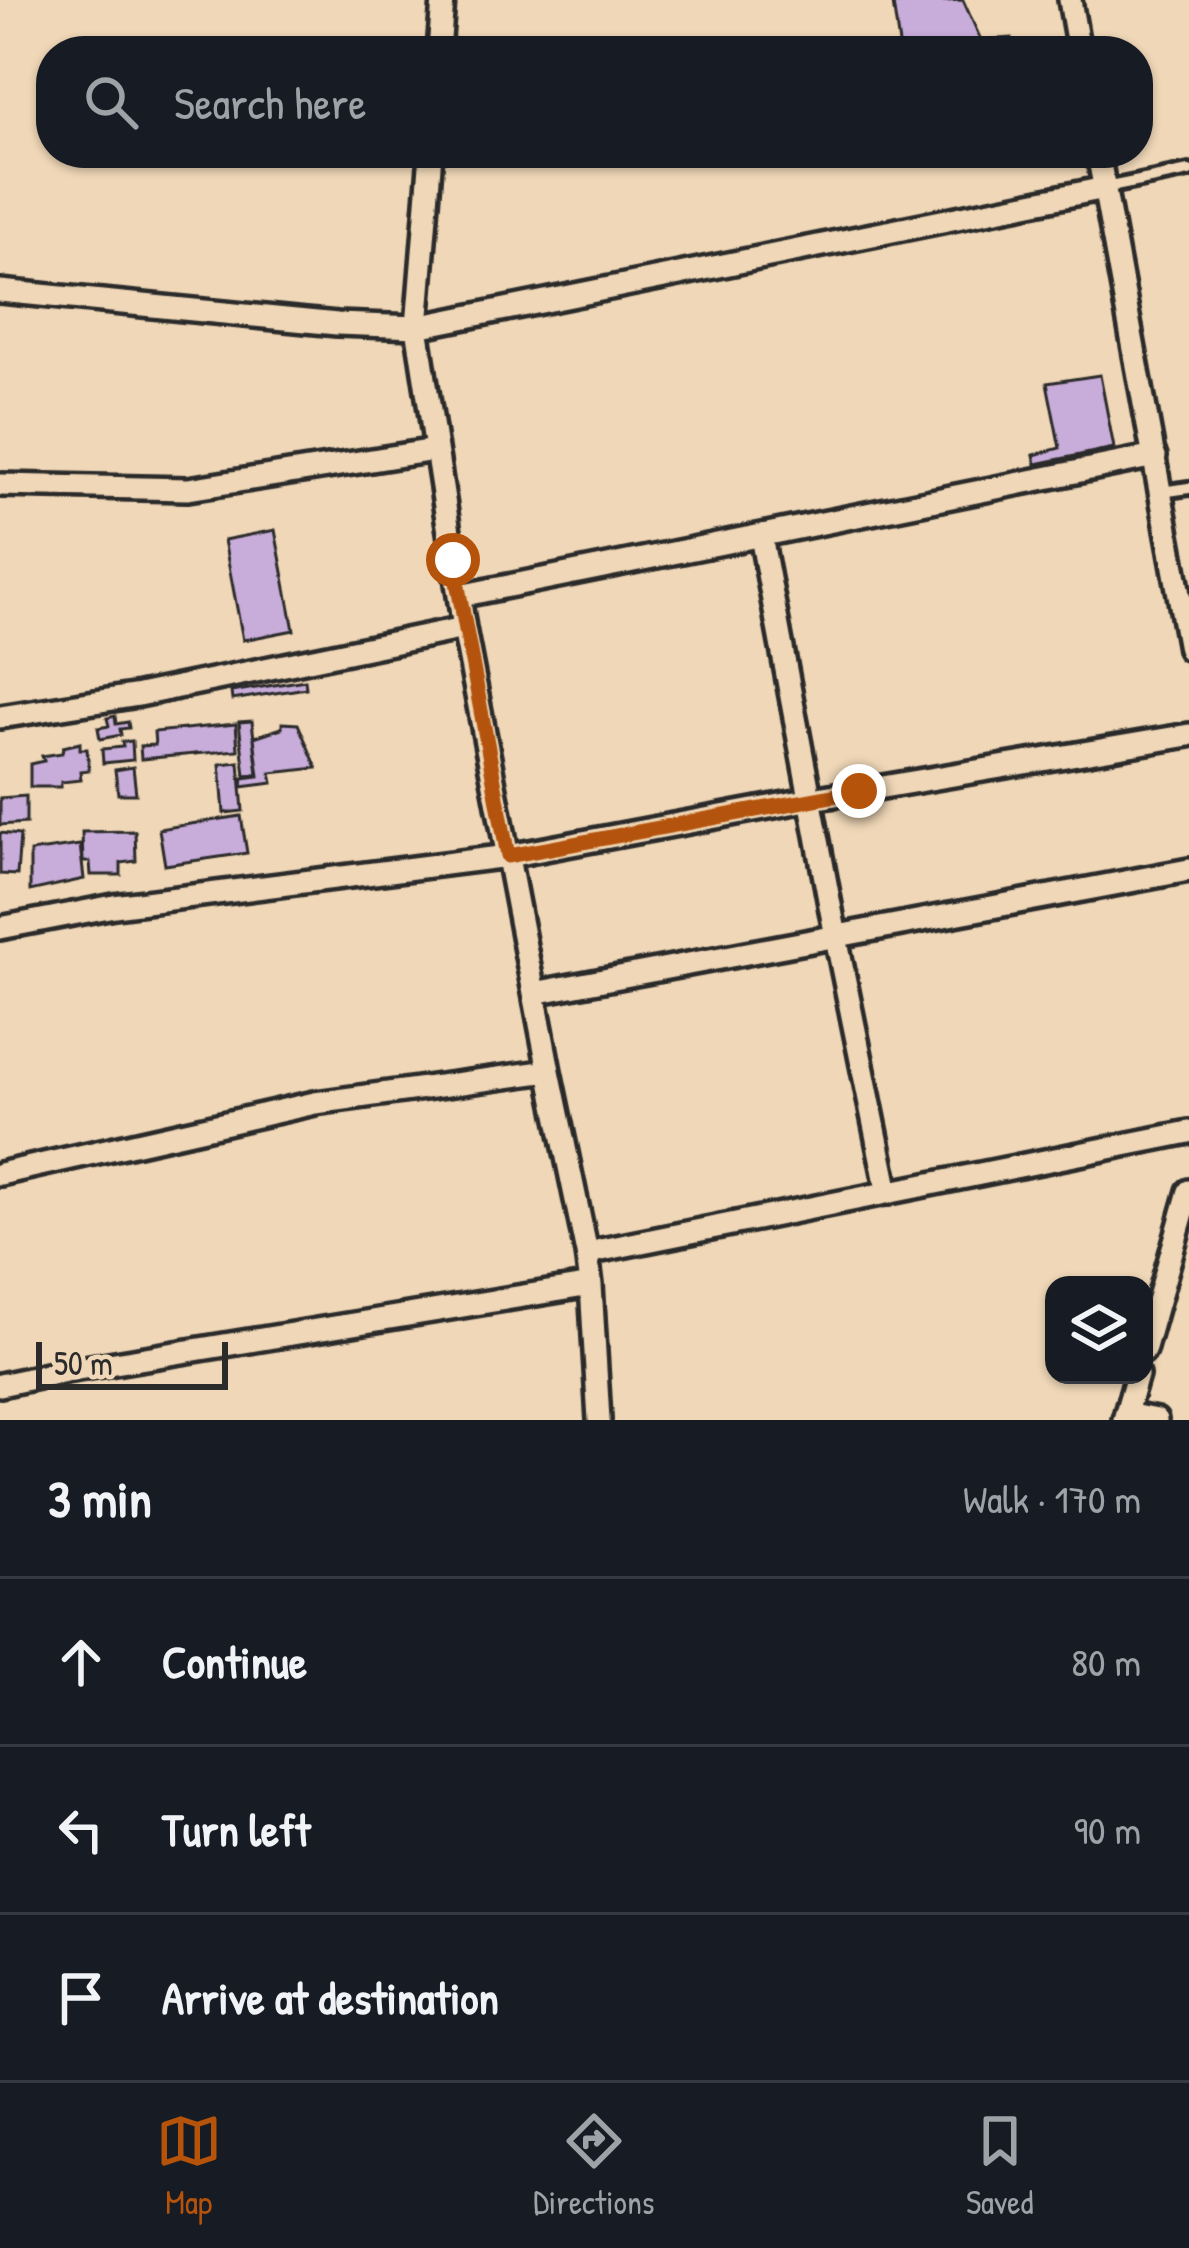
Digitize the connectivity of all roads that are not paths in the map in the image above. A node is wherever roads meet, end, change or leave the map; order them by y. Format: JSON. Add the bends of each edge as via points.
{"nodes":[{"id":1,"x":443,"y":0,"type":"edge"},
{"id":2,"x":1070,"y":0,"type":"edge"},
{"id":3,"x":440,"y":36,"type":"edge"},
{"id":4,"x":1076,"y":36,"type":"edge"},
{"id":5,"x":430,"y":168,"type":"edge"},
{"id":6,"x":1101,"y":168,"type":"edge"},
{"id":7,"x":1189,"y":171,"type":"edge"},
{"id":8,"x":1105,"y":188,"type":"junction"},
{"id":9,"x":0,"y":291,"type":"edge"},
{"id":10,"x":417,"y":327,"type":"junction"},
{"id":11,"x":435,"y":450,"type":"junction"},
{"id":12,"x":1155,"y":457,"type":"junction"},
{"id":13,"x":0,"y":485,"type":"edge"},
{"id":14,"x":1189,"y":488,"type":"edge"},
{"id":15,"x":1161,"y":492,"type":"junction"},
{"id":16,"x":761,"y":536,"type":"junction"},
{"id":17,"x":459,"y":596,"type":"junction"},
{"id":18,"x":464,"y":628,"type":"junction"},
{"id":19,"x":1189,"y":649,"type":"edge"},
{"id":20,"x":0,"y":717,"type":"edge"},
{"id":21,"x":1189,"y":735,"type":"edge"},
{"id":22,"x":812,"y":800,"type":"junction"},
{"id":23,"x":508,"y":856,"type":"junction"},
{"id":24,"x":1189,"y":870,"type":"edge"},
{"id":25,"x":0,"y":928,"type":"edge"},
{"id":26,"x":836,"y":938,"type":"junction"},
{"id":27,"x":534,"y":994,"type":"junction"},
{"id":28,"x":549,"y":1071,"type":"junction"},
{"id":29,"x":1189,"y":1132,"type":"edge"},
{"id":30,"x":0,"y":1174,"type":"edge"},
{"id":31,"x":1189,"y":1191,"type":"edge"},
{"id":32,"x":888,"y":1193,"type":"junction"},
{"id":33,"x":587,"y":1253,"type":"junction"},
{"id":34,"x":591,"y":1285,"type":"junction"},
{"id":35,"x":1153,"y":1319,"type":"edge"},
{"id":36,"x":0,"y":1384,"type":"edge"},
{"id":37,"x":1134,"y":1384,"type":"edge"},
{"id":38,"x":1125,"y":1417,"type":"edge"},
{"id":39,"x":598,"y":1420,"type":"edge"},
{"id":40,"x":1156,"y":1420,"type":"edge"}],
"edges":[{"from":1,"to":3,"type":"street"},
{"from":2,"to":4,"type":"street"},
{"from":5,"to":10,"type":"street"},
{"from":6,"to":8,"type":"street"},
{"from":7,"to":8,"type":"lane"},
{"from":8,"to":10,"type":"street"},
{"from":8,"to":12,"type":"street"},
{"from":9,"to":10,"type":"street"},
{"from":10,"to":11,"type":"street"},
{"from":11,"to":13,"type":"street","via":[[188,489]]},
{"from":11,"to":17,"type":"street"},
{"from":12,"to":15,"type":"street"},
{"from":12,"to":16,"type":"street"},
{"from":14,"to":15,"type":"lane"},
{"from":15,"to":19,"type":"street"},
{"from":16,"to":17,"type":"street"},
{"from":16,"to":22,"type":"street"},
{"from":17,"to":18,"type":"street"},
{"from":18,"to":20,"type":"street"},
{"from":18,"to":23,"type":"street"},
{"from":21,"to":22,"type":"street"},
{"from":22,"to":23,"type":"street"},
{"from":22,"to":26,"type":"street"},
{"from":23,"to":25,"type":"street"},
{"from":23,"to":27,"type":"street"},
{"from":24,"to":26,"type":"street"},
{"from":26,"to":27,"type":"street"},
{"from":26,"to":32,"type":"street"},
{"from":27,"to":28,"type":"street"},
{"from":28,"to":30,"type":"street","via":[[315,1102]]},
{"from":28,"to":33,"type":"street"},
{"from":29,"to":32,"type":"street"},
{"from":31,"to":35,"type":"street"},
{"from":32,"to":33,"type":"street"},
{"from":33,"to":34,"type":"street"},
{"from":34,"to":36,"type":"street"},
{"from":34,"to":39,"type":"street"},
{"from":37,"to":38,"type":"street"},
{"from":38,"to":40,"type":"street"}]}
